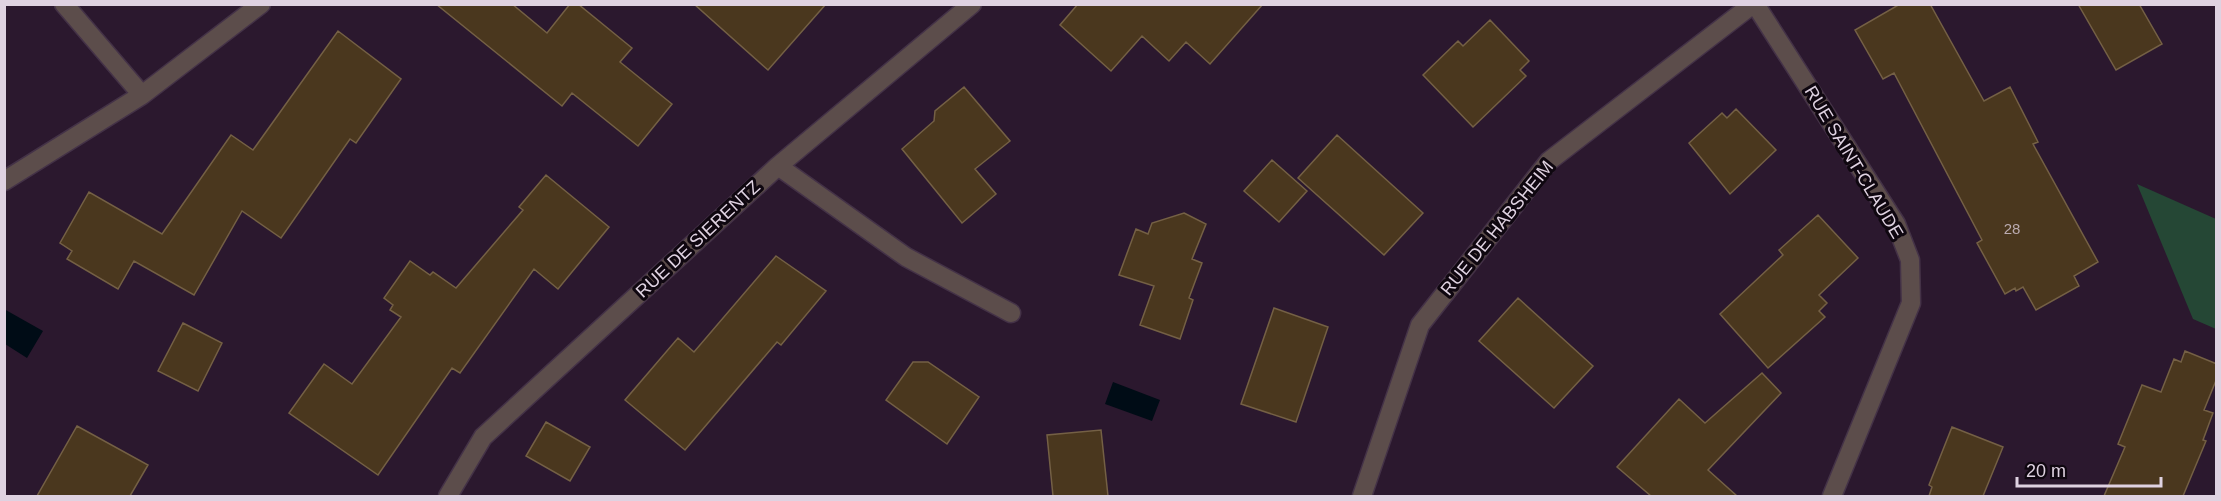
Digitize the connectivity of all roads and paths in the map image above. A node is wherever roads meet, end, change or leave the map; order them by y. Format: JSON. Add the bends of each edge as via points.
{"nodes":[{"id":1,"x":64,"y":4,"type":"edge"},
{"id":2,"x":261,"y":4,"type":"edge"},
{"id":3,"x":972,"y":4,"type":"edge"},
{"id":4,"x":1754,"y":4,"type":"edge"},
{"id":5,"x":142,"y":95,"type":"junction"},
{"id":6,"x":778,"y":166,"type":"junction"},
{"id":7,"x":4,"y":181,"type":"edge"},
{"id":8,"x":1011,"y":312,"type":"dead end"},
{"id":9,"x":448,"y":496,"type":"edge"},
{"id":10,"x":1362,"y":496,"type":"edge"},
{"id":11,"x":1832,"y":496,"type":"edge"}],
"edges":[{"from":1,"to":5,"type":"street"},
{"from":2,"to":5,"type":"street"},
{"from":3,"to":6,"type":"street","name":"RUE DE SIERENTZ"},
{"from":4,"to":10,"type":"street","name":"RUE DE HABSHEIM","via":[[1549,161],[1420,325]]},
{"from":4,"to":11,"type":"street","name":"RUE SAINT-CLAUDE","via":[[1896,224],[1910,260],[1911,303]]},
{"from":5,"to":7,"type":"street"},
{"from":6,"to":8,"type":"street","via":[[906,257]]},
{"from":6,"to":9,"type":"street","name":"RUE DE SIERENTZ","via":[[483,437]]}]}
